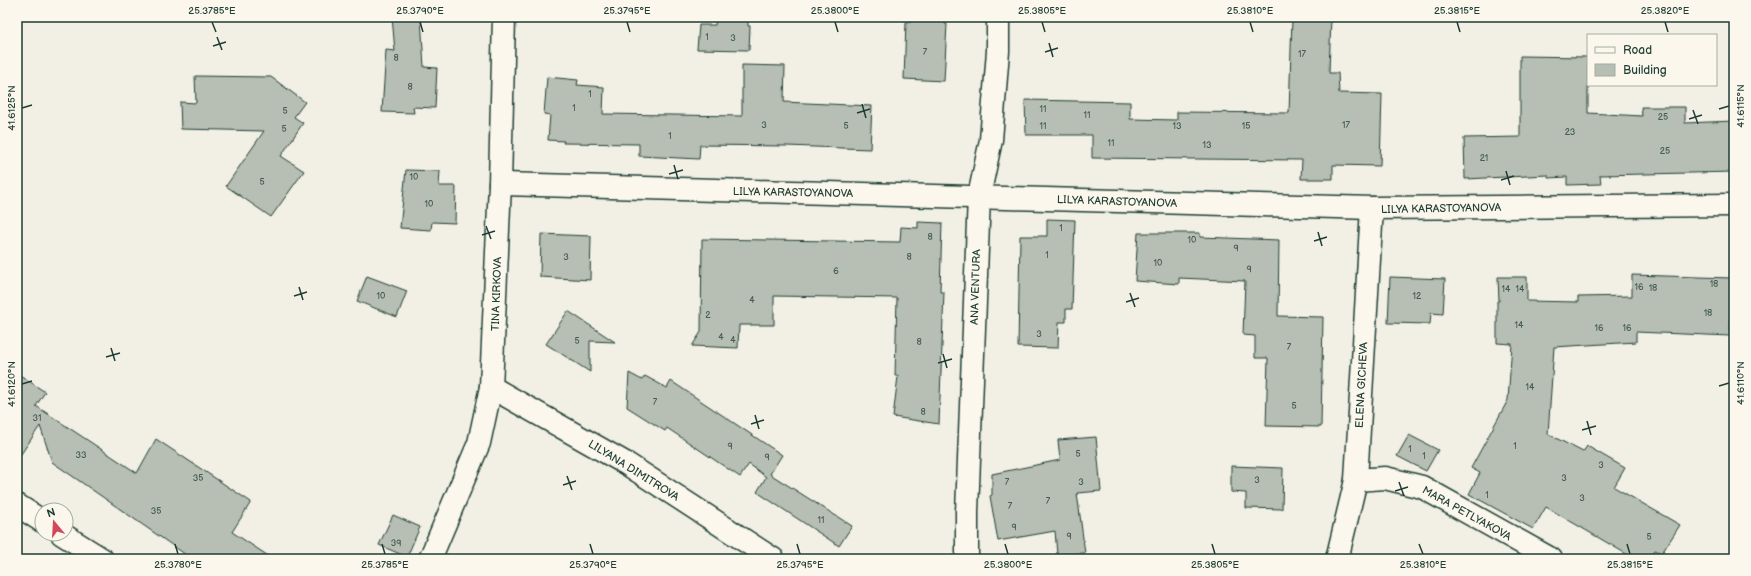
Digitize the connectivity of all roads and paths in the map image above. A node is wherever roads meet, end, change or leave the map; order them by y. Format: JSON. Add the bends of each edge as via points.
{"nodes":[{"id":1,"x":504,"y":17,"type":"edge"},
{"id":2,"x":998,"y":17,"type":"edge"},
{"id":3,"x":500,"y":184,"type":"junction"},
{"id":4,"x":978,"y":196,"type":"junction"},
{"id":5,"x":1734,"y":205,"type":"edge"},
{"id":6,"x":1372,"y":208,"type":"junction"},
{"id":7,"x":492,"y":387,"type":"junction"},
{"id":8,"x":1356,"y":480,"type":"junction"},
{"id":9,"x":17,"y":505,"type":"edge"},
{"id":10,"x":34,"y":516,"type":"edge"},
{"id":11,"x":74,"y":542,"type":"edge"},
{"id":12,"x":102,"y":559,"type":"edge"},
{"id":13,"x":430,"y":559,"type":"edge"},
{"id":14,"x":773,"y":559,"type":"edge"},
{"id":15,"x":967,"y":559,"type":"edge"},
{"id":16,"x":1337,"y":559,"type":"edge"},
{"id":17,"x":1551,"y":559,"type":"edge"}],
"edges":[{"from":1,"to":3,"type":"street","name":"TINA KIRKOVA"},
{"from":2,"to":4,"type":"street","name":"ANA VENTURA","via":[[991,140]]},
{"from":3,"to":4,"type":"street","name":"LILYA KARASTOYANOVA"},
{"from":3,"to":7,"type":"street","name":"TINA KIRKOVA"},
{"from":4,"to":6,"type":"street","name":"LILYA KARASTOYANOVA"},
{"from":4,"to":15,"type":"street","name":"ANA VENTURA"},
{"from":5,"to":6,"type":"street","name":"LILYA KARASTOYANOVA"},
{"from":6,"to":8,"type":"street","name":"ELENA GICHEVA"},
{"from":7,"to":13,"type":"street","name":"TINA KIRKOVA","via":[[479,443]]},
{"from":7,"to":14,"type":"street","name":"LILYANA DIMITROVA","via":[[626,464]]},
{"from":8,"to":16,"type":"street","name":"ELENA GICHEVA"},
{"from":8,"to":17,"type":"street","name":"MARA PETLYAKOVA","via":[[1385,478],[1422,487]]},
{"from":9,"to":10,"type":"street"},
{"from":11,"to":12,"type":"street"}]}
